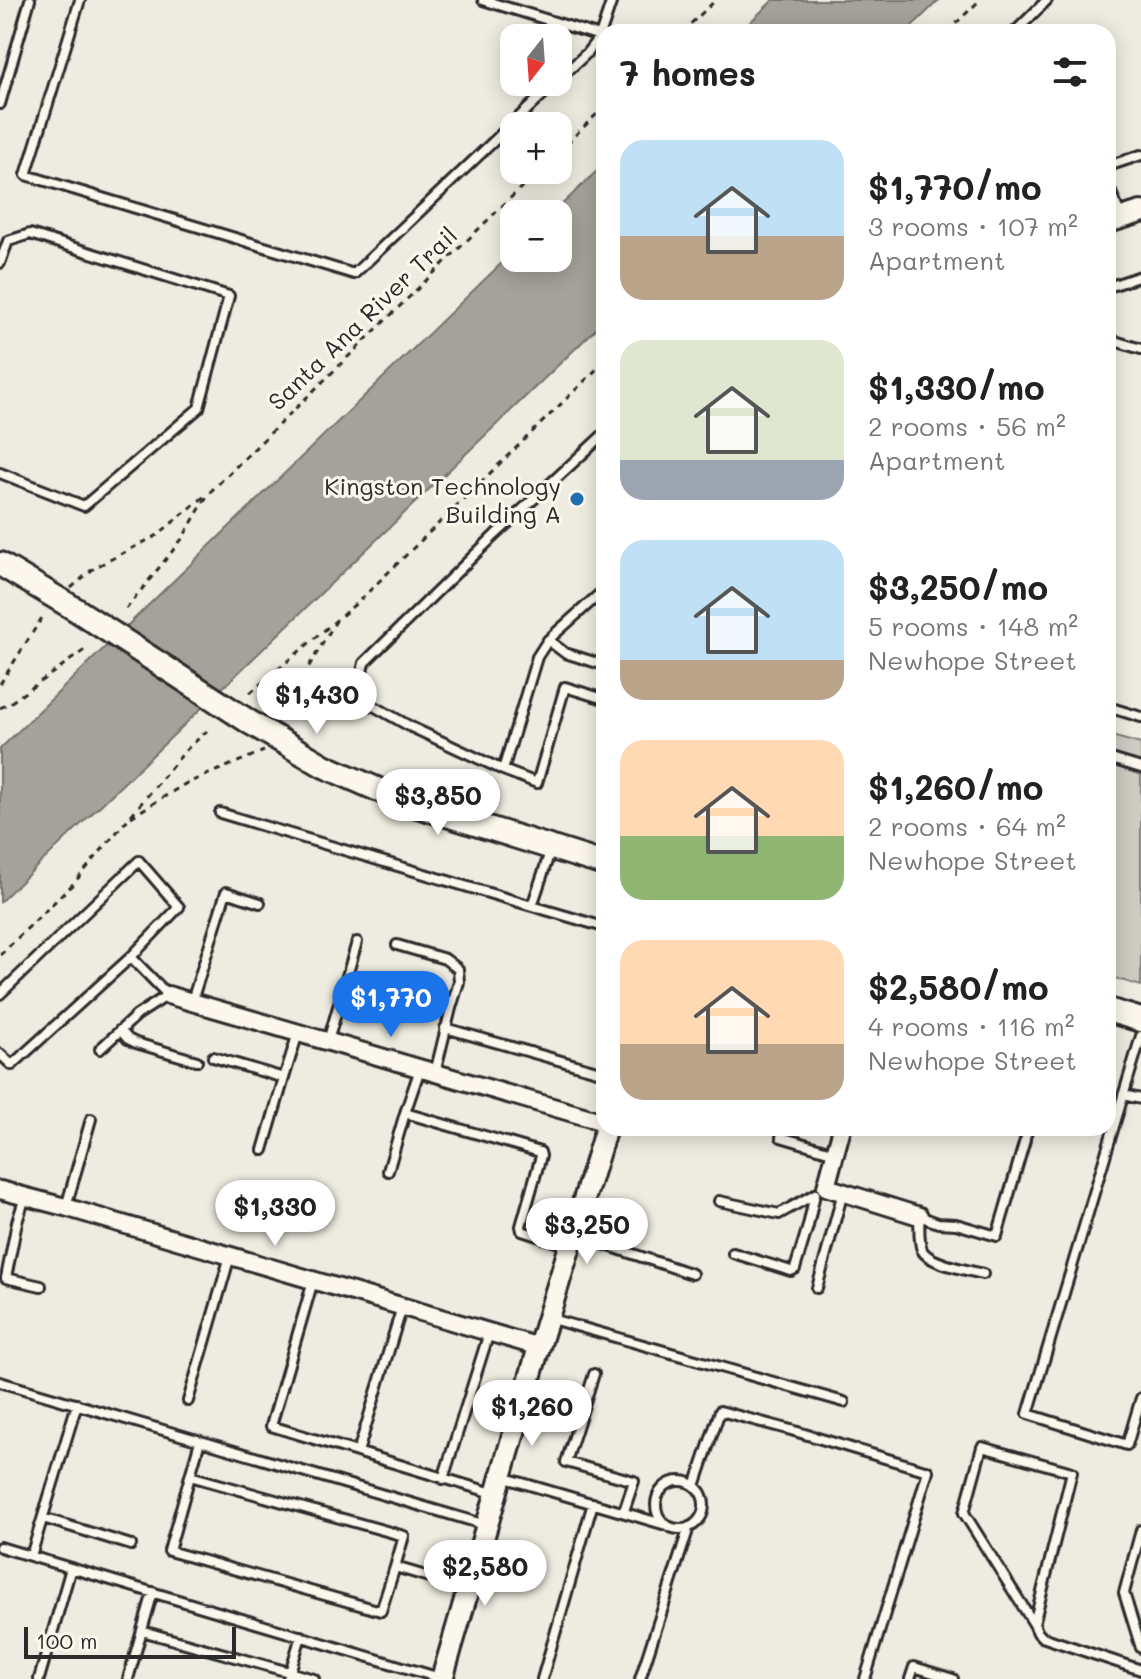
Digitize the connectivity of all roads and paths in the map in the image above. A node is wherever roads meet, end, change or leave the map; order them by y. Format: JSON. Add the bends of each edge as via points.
{"nodes":[{"id":1,"x":30,"y":0,"type":"edge"},
{"id":2,"x":80,"y":0,"type":"edge"},
{"id":3,"x":483,"y":0,"type":"edge"},
{"id":4,"x":612,"y":0,"type":"edge"},
{"id":5,"x":716,"y":0,"type":"edge"},
{"id":6,"x":980,"y":0,"type":"edge"},
{"id":7,"x":1047,"y":0,"type":"edge"},
{"id":8,"x":604,"y":24,"type":"edge"},
{"id":9,"x":690,"y":24,"type":"edge"},
{"id":10,"x":955,"y":24,"type":"edge"},
{"id":11,"x":1023,"y":24,"type":"edge"},
{"id":12,"x":596,"y":35,"type":"edge"},
{"id":13,"x":596,"y":41,"type":"edge"},
{"id":14,"x":572,"y":67,"type":"edge"},
{"id":15,"x":541,"y":96,"type":"edge"},
{"id":16,"x":0,"y":104,"type":"edge"},
{"id":17,"x":596,"y":115,"type":"edge"},
{"id":18,"x":572,"y":138,"type":"edge"},
{"id":19,"x":1141,"y":155,"type":"edge"},
{"id":20,"x":1116,"y":163,"type":"edge"},
{"id":21,"x":525,"y":184,"type":"edge"},
{"id":22,"x":0,"y":263,"type":"edge"},
{"id":23,"x":1141,"y":276,"type":"edge"},
{"id":24,"x":1116,"y":284,"type":"edge"},
{"id":25,"x":1116,"y":341,"type":"edge"},
{"id":26,"x":1141,"y":349,"type":"edge"},
{"id":27,"x":596,"y":370,"type":"edge"},
{"id":28,"x":596,"y":441,"type":"edge"},
{"id":29,"x":0,"y":473,"type":"edge"},
{"id":30,"x":209,"y":493,"type":"junction"},
{"id":31,"x":0,"y":564,"type":"edge"},
{"id":32,"x":596,"y":597,"type":"edge"},
{"id":33,"x":67,"y":603,"type":"junction"},
{"id":34,"x":126,"y":609,"type":"dead end"},
{"id":35,"x":338,"y":618,"type":"junction"},
{"id":36,"x":548,"y":640,"type":"junction"},
{"id":37,"x":86,"y":649,"type":"dead end"},
{"id":38,"x":596,"y":663,"type":"edge"},
{"id":39,"x":0,"y":684,"type":"edge"},
{"id":40,"x":250,"y":693,"type":"dead end"},
{"id":41,"x":596,"y":697,"type":"edge"},
{"id":42,"x":0,"y":708,"type":"edge"},
{"id":43,"x":1116,"y":709,"type":"edge"},
{"id":44,"x":1141,"y":717,"type":"edge"},
{"id":45,"x":207,"y":731,"type":"dead end"},
{"id":46,"x":267,"y":733,"type":"junction"},
{"id":47,"x":1116,"y":760,"type":"edge"},
{"id":48,"x":1141,"y":768,"type":"edge"},
{"id":49,"x":503,"y":770,"type":"junction"},
{"id":50,"x":220,"y":813,"type":"dead end"},
{"id":51,"x":128,"y":819,"type":"junction"},
{"id":52,"x":551,"y":848,"type":"junction"},
{"id":53,"x":596,"y":862,"type":"edge"},
{"id":54,"x":260,"y":903,"type":"dead end"},
{"id":55,"x":532,"y":906,"type":"junction"},
{"id":56,"x":596,"y":925,"type":"edge"},
{"id":57,"x":357,"y":942,"type":"dead end"},
{"id":58,"x":397,"y":945,"type":"dead end"},
{"id":59,"x":0,"y":955,"type":"edge"},
{"id":60,"x":131,"y":957,"type":"junction"},
{"id":61,"x":0,"y":994,"type":"edge"},
{"id":62,"x":168,"y":995,"type":"junction"},
{"id":63,"x":191,"y":1002,"type":"junction"},
{"id":64,"x":1116,"y":1012,"type":"edge"},
{"id":65,"x":1141,"y":1020,"type":"edge"},
{"id":66,"x":445,"y":1028,"type":"junction"},
{"id":67,"x":120,"y":1030,"type":"junction"},
{"id":68,"x":298,"y":1033,"type":"junction"},
{"id":69,"x":1141,"y":1036,"type":"edge"},
{"id":70,"x":328,"y":1042,"type":"junction"},
{"id":71,"x":100,"y":1049,"type":"dead end"},
{"id":72,"x":0,"y":1054,"type":"edge"},
{"id":73,"x":213,"y":1057,"type":"dead end"},
{"id":74,"x":197,"y":1061,"type":"dead end"},
{"id":75,"x":427,"y":1070,"type":"junction"},
{"id":76,"x":596,"y":1071,"type":"edge"},
{"id":77,"x":284,"y":1078,"type":"junction"},
{"id":78,"x":1123,"y":1095,"type":"junction"},
{"id":79,"x":1141,"y":1099,"type":"edge"},
{"id":80,"x":405,"y":1113,"type":"junction"},
{"id":81,"x":91,"y":1119,"type":"dead end"},
{"id":82,"x":1116,"y":1119,"type":"edge"},
{"id":83,"x":596,"y":1120,"type":"edge"},
{"id":84,"x":604,"y":1136,"type":"edge"},
{"id":85,"x":840,"y":1136,"type":"edge"},
{"id":86,"x":1026,"y":1136,"type":"edge"},
{"id":87,"x":1111,"y":1136,"type":"edge"},
{"id":88,"x":781,"y":1137,"type":"dead end"},
{"id":89,"x":263,"y":1150,"type":"dead end"},
{"id":90,"x":835,"y":1153,"type":"junction"},
{"id":91,"x":388,"y":1171,"type":"dead end"},
{"id":92,"x":0,"y":1190,"type":"edge"},
{"id":93,"x":820,"y":1190,"type":"junction"},
{"id":94,"x":843,"y":1192,"type":"junction"},
{"id":95,"x":25,"y":1197,"type":"junction"},
{"id":96,"x":719,"y":1201,"type":"dead end"},
{"id":97,"x":65,"y":1207,"type":"junction"},
{"id":98,"x":919,"y":1216,"type":"junction"},
{"id":99,"x":572,"y":1240,"type":"junction"},
{"id":100,"x":733,"y":1253,"type":"dead end"},
{"id":101,"x":230,"y":1256,"type":"junction"},
{"id":102,"x":692,"y":1274,"type":"dead end"},
{"id":103,"x":983,"y":1274,"type":"dead end"},
{"id":104,"x":313,"y":1281,"type":"junction"},
{"id":105,"x":41,"y":1286,"type":"dead end"},
{"id":106,"x":817,"y":1288,"type":"dead end"},
{"id":107,"x":402,"y":1307,"type":"junction"},
{"id":108,"x":548,"y":1318,"type":"junction"},
{"id":109,"x":489,"y":1333,"type":"junction"},
{"id":110,"x":539,"y":1347,"type":"junction"},
{"id":111,"x":594,"y":1374,"type":"dead end"},
{"id":112,"x":0,"y":1382,"type":"edge"},
{"id":113,"x":1141,"y":1398,"type":"edge"},
{"id":114,"x":188,"y":1401,"type":"dead end"},
{"id":115,"x":844,"y":1402,"type":"dead end"},
{"id":116,"x":77,"y":1404,"type":"junction"},
{"id":117,"x":200,"y":1441,"type":"junction"},
{"id":118,"x":358,"y":1452,"type":"junction"},
{"id":119,"x":190,"y":1476,"type":"junction"},
{"id":120,"x":443,"y":1479,"type":"junction"},
{"id":121,"x":499,"y":1486,"type":"junction"},
{"id":122,"x":695,"y":1486,"type":"junction"},
{"id":123,"x":593,"y":1503,"type":"junction"},
{"id":124,"x":624,"y":1511,"type":"junction"},
{"id":125,"x":43,"y":1518,"type":"junction"},
{"id":126,"x":487,"y":1525,"type":"junction"},
{"id":127,"x":666,"y":1525,"type":"junction"},
{"id":128,"x":689,"y":1527,"type":"junction"},
{"id":129,"x":1141,"y":1530,"type":"edge"},
{"id":130,"x":131,"y":1545,"type":"dead end"},
{"id":131,"x":0,"y":1547,"type":"edge"},
{"id":132,"x":31,"y":1556,"type":"junction"},
{"id":133,"x":395,"y":1567,"type":"junction"},
{"id":134,"x":71,"y":1568,"type":"junction"},
{"id":135,"x":468,"y":1589,"type":"junction"},
{"id":136,"x":153,"y":1592,"type":"junction"},
{"id":137,"x":1034,"y":1624,"type":"junction"},
{"id":138,"x":142,"y":1631,"type":"junction"},
{"id":139,"x":301,"y":1636,"type":"junction"},
{"id":140,"x":1141,"y":1648,"type":"edge"},
{"id":141,"x":1141,"y":1670,"type":"edge"},
{"id":142,"x":289,"y":1676,"type":"edge"},
{"id":143,"x":39,"y":1679,"type":"edge"},
{"id":144,"x":128,"y":1679,"type":"edge"},
{"id":145,"x":314,"y":1679,"type":"edge"},
{"id":146,"x":442,"y":1679,"type":"edge"},
{"id":147,"x":542,"y":1679,"type":"edge"},
{"id":148,"x":640,"y":1679,"type":"edge"},
{"id":149,"x":865,"y":1679,"type":"edge"},
{"id":150,"x":910,"y":1679,"type":"edge"},
{"id":151,"x":951,"y":1679,"type":"edge"}],
"edges":[{"from":1,"to":16,"type":"lane"},
{"from":2,"to":15,"type":"lane","via":[[26,175],[354,274]]},
{"from":3,"to":12,"type":"lane"},
{"from":4,"to":8,"type":"lane"},
{"from":5,"to":9,"type":"path"},
{"from":6,"to":10,"type":"path"},
{"from":7,"to":11,"type":"lane"},
{"from":13,"to":14,"type":"lane"},
{"from":17,"to":18,"type":"path"},
{"from":19,"to":20,"type":"lane"},
{"from":21,"to":30,"type":"path","name":"Santa Ana River Trail"},
{"from":22,"to":29,"type":"lane","via":[[8,241],[30,234],[229,296],[199,408],[84,506]]},
{"from":23,"to":24,"type":"lane"},
{"from":25,"to":26,"type":"lane"},
{"from":27,"to":35,"type":"path"},
{"from":28,"to":49,"type":"lane","via":[[364,663],[356,696]]},
{"from":30,"to":33,"type":"path","name":"Santa Ana River Trail","via":[[156,536],[94,568]]},
{"from":30,"to":34,"type":"path","name":"Santa Ana River Trail","via":[[182,539]]},
{"from":31,"to":33,"type":"main road"},
{"from":32,"to":36,"type":"lane"},
{"from":33,"to":39,"type":"path","name":"Santa Ana River Trail","via":[[40,618]]},
{"from":33,"to":46,"type":"main road","bridge":true},
{"from":35,"to":40,"type":"path"},
{"from":35,"to":46,"type":"path"},
{"from":36,"to":38,"type":"lane","via":[[565,653]]},
{"from":36,"to":49,"type":"lane","via":[[537,657]]},
{"from":37,"to":42,"type":"path"},
{"from":41,"to":49,"type":"lane","via":[[565,687],[537,783]]},
{"from":43,"to":44,"type":"lane"},
{"from":45,"to":51,"type":"path"},
{"from":46,"to":51,"type":"path"},
{"from":46,"to":52,"type":"main road","via":[[324,766],[411,804]]},
{"from":47,"to":48,"type":"lane"},
{"from":50,"to":55,"type":"lane"},
{"from":51,"to":59,"type":"path","via":[[74,883]]},
{"from":52,"to":53,"type":"main road"},
{"from":52,"to":55,"type":"lane"},
{"from":54,"to":63,"type":"lane","via":[[226,892]]},
{"from":55,"to":56,"type":"lane"},
{"from":57,"to":70,"type":"lane"},
{"from":58,"to":66,"type":"lane","via":[[445,959],[458,969]]},
{"from":60,"to":61,"type":"lane","via":[[179,907],[139,861]]},
{"from":60,"to":62,"type":"lane"},
{"from":60,"to":72,"type":"lane","via":[[12,1065]]},
{"from":62,"to":63,"type":"street"},
{"from":62,"to":67,"type":"lane"},
{"from":63,"to":68,"type":"street"},
{"from":64,"to":65,"type":"main road"},
{"from":66,"to":75,"type":"lane"},
{"from":66,"to":76,"type":"lane"},
{"from":67,"to":71,"type":"lane"},
{"from":67,"to":74,"type":"lane","via":[[136,1043]]},
{"from":68,"to":70,"type":"street"},
{"from":68,"to":77,"type":"lane"},
{"from":69,"to":78,"type":"lane"},
{"from":70,"to":75,"type":"street"},
{"from":73,"to":77,"type":"lane"},
{"from":75,"to":80,"type":"lane"},
{"from":75,"to":83,"type":"street"},
{"from":77,"to":89,"type":"lane"},
{"from":78,"to":79,"type":"lane"},
{"from":78,"to":82,"type":"lane"},
{"from":80,"to":91,"type":"lane"},
{"from":80,"to":99,"type":"lane","via":[[540,1152],[522,1231]]},
{"from":81,"to":97,"type":"lane"},
{"from":84,"to":99,"type":"street"},
{"from":85,"to":90,"type":"street"},
{"from":86,"to":98,"type":"lane","via":[[997,1236]]},
{"from":87,"to":113,"type":"lane","via":[[1028,1414],[1127,1445]]},
{"from":88,"to":90,"type":"lane"},
{"from":90,"to":93,"type":"street"},
{"from":92,"to":95,"type":"street"},
{"from":93,"to":94,"type":"street"},
{"from":93,"to":96,"type":"lane","via":[[779,1214]]},
{"from":93,"to":100,"type":"lane","via":[[795,1269]]},
{"from":94,"to":98,"type":"street"},
{"from":94,"to":106,"type":"lane"},
{"from":95,"to":97,"type":"street"},
{"from":95,"to":105,"type":"lane","via":[[6,1278]]},
{"from":97,"to":101,"type":"street"},
{"from":98,"to":103,"type":"lane","via":[[925,1255]]},
{"from":99,"to":102,"type":"lane"},
{"from":99,"to":108,"type":"street"},
{"from":101,"to":104,"type":"street"},
{"from":101,"to":114,"type":"lane"},
{"from":104,"to":107,"type":"street"},
{"from":104,"to":118,"type":"lane","via":[[271,1426]]},
{"from":107,"to":109,"type":"street"},
{"from":107,"to":118,"type":"lane"},
{"from":108,"to":110,"type":"street"},
{"from":108,"to":115,"type":"lane"},
{"from":109,"to":110,"type":"street"},
{"from":109,"to":120,"type":"lane"},
{"from":110,"to":121,"type":"street"},
{"from":111,"to":124,"type":"lane","via":[[566,1462],[634,1481]]},
{"from":112,"to":116,"type":"lane"},
{"from":116,"to":117,"type":"lane"},
{"from":116,"to":125,"type":"lane"},
{"from":117,"to":119,"type":"lane"},
{"from":117,"to":126,"type":"lane"},
{"from":118,"to":120,"type":"lane"},
{"from":119,"to":133,"type":"lane","via":[[404,1536]]},
{"from":119,"to":133,"type":"lane","via":[[169,1551],[381,1611]]},
{"from":120,"to":121,"type":"lane"},
{"from":121,"to":123,"type":"lane"},
{"from":121,"to":126,"type":"street"},
{"from":122,"to":127,"type":"lane","via":[[672,1482],[660,1491],[656,1505]]},
{"from":122,"to":128,"type":"lane","via":[[704,1509]]},
{"from":122,"to":149,"type":"lane","via":[[720,1411],[928,1471]]},
{"from":123,"to":124,"type":"lane"},
{"from":123,"to":147,"type":"lane"},
{"from":124,"to":127,"type":"lane"},
{"from":125,"to":130,"type":"lane"},
{"from":125,"to":132,"type":"lane"},
{"from":126,"to":135,"type":"street"},
{"from":127,"to":128,"type":"lane"},
{"from":128,"to":148,"type":"lane"},
{"from":129,"to":140,"type":"lane","via":[[1124,1593]]},
{"from":131,"to":132,"type":"lane"},
{"from":132,"to":134,"type":"lane"},
{"from":133,"to":135,"type":"lane"},
{"from":134,"to":136,"type":"lane"},
{"from":134,"to":143,"type":"lane"},
{"from":135,"to":146,"type":"street"},
{"from":136,"to":138,"type":"lane"},
{"from":136,"to":139,"type":"lane"},
{"from":137,"to":137,"type":"lane","via":[[1072,1472],[982,1447],[964,1513]]},
{"from":137,"to":141,"type":"lane","via":[[1042,1637]]},
{"from":138,"to":142,"type":"lane"},
{"from":138,"to":144,"type":"lane"},
{"from":139,"to":142,"type":"lane"},
{"from":139,"to":146,"type":"lane"},
{"from":142,"to":145,"type":"lane"},
{"from":150,"to":151,"type":"lane","via":[[914,1667]]}]}
